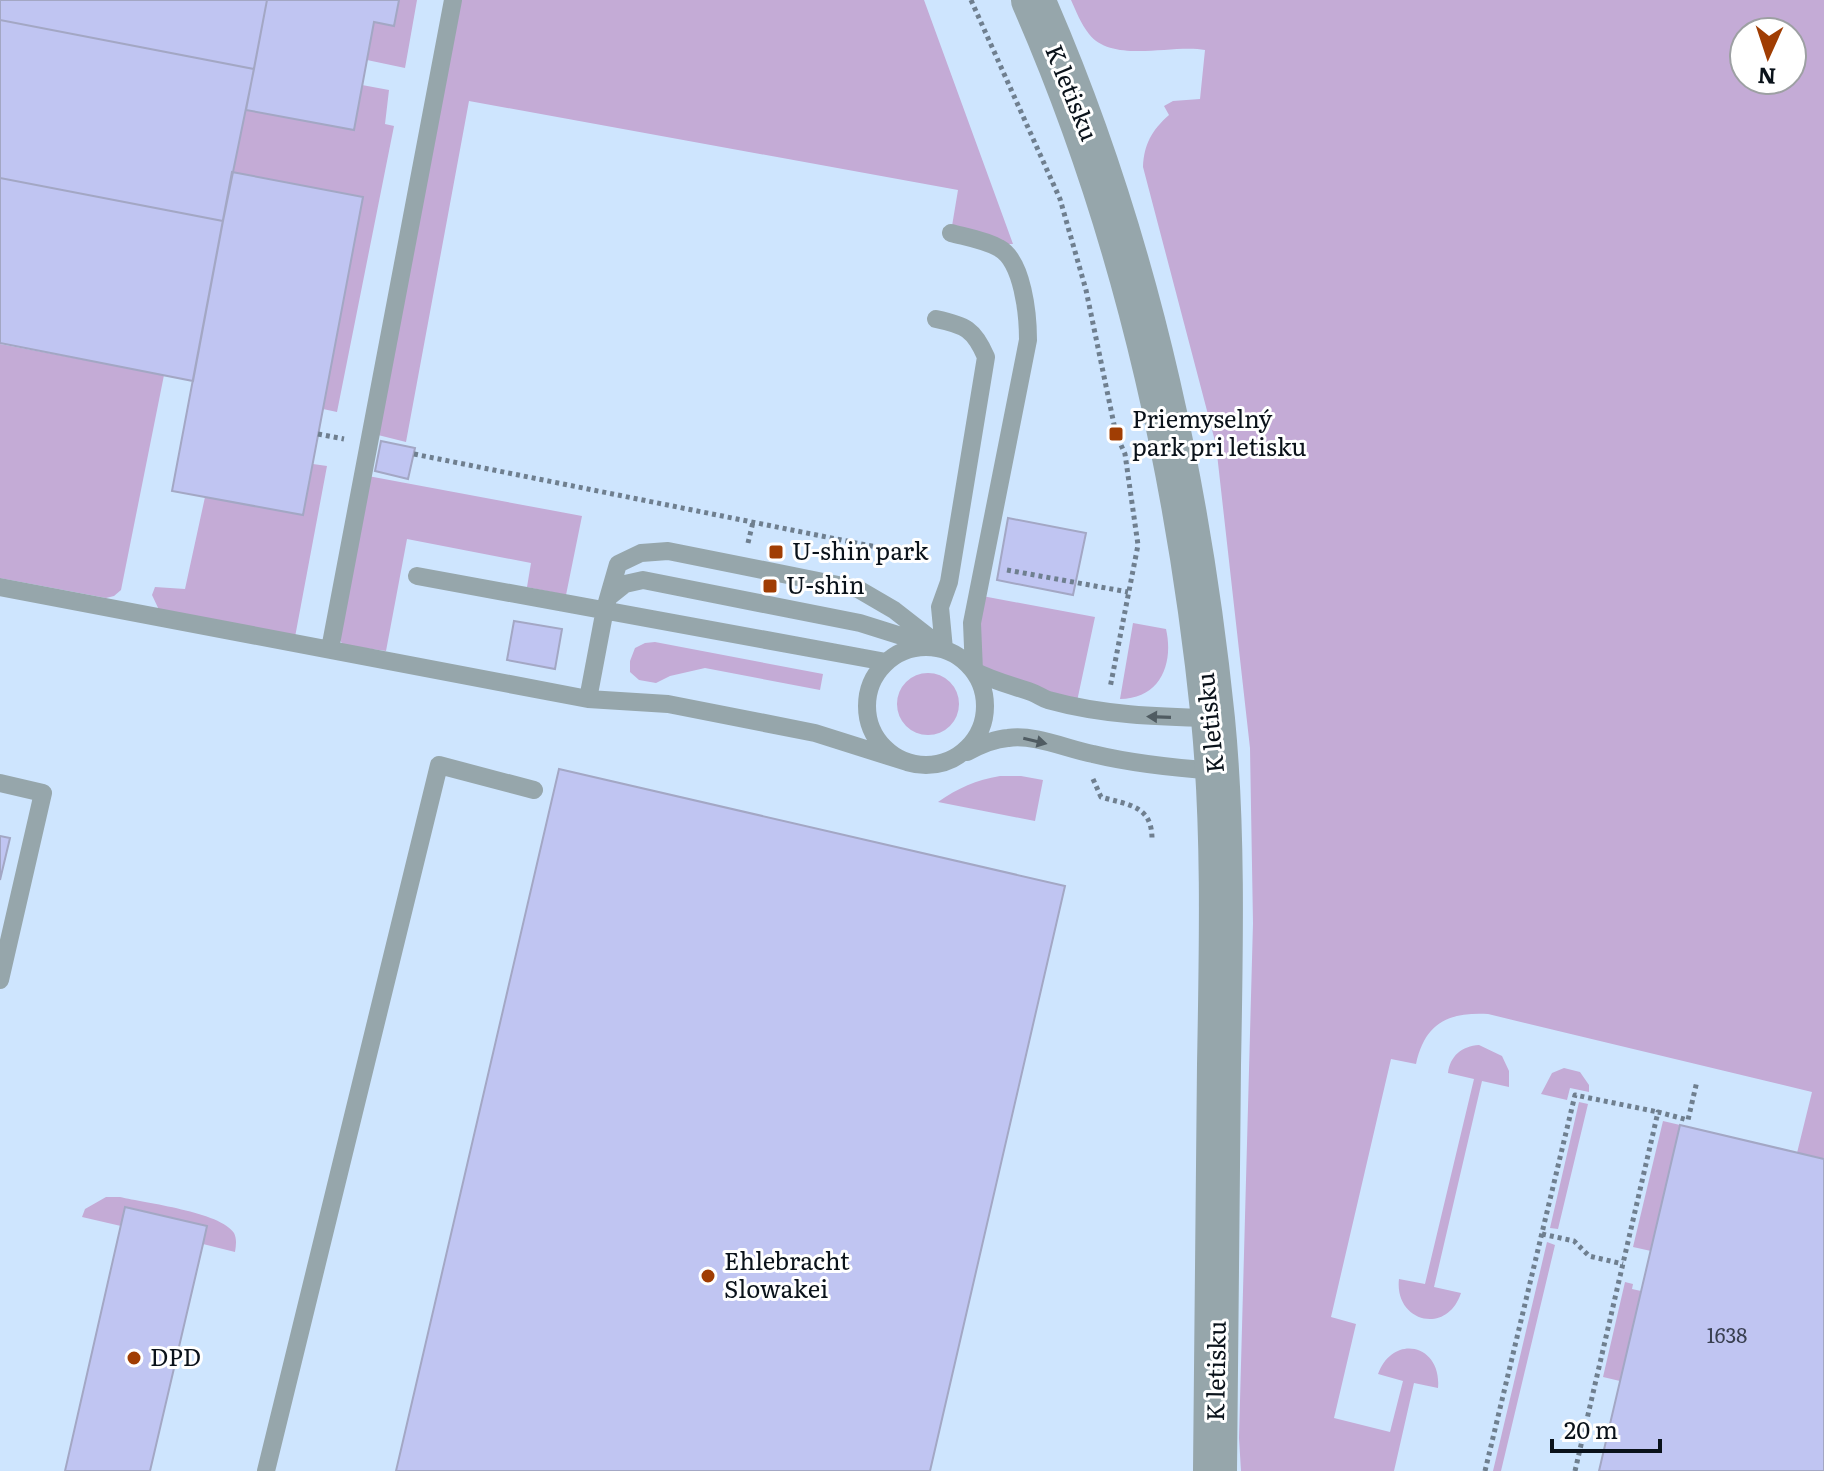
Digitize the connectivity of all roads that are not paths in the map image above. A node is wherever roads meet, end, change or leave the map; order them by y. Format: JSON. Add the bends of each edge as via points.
{"nodes":[{"id":1,"x":453,"y":0,"type":"edge"},
{"id":2,"x":1033,"y":0,"type":"edge"},
{"id":3,"x":951,"y":233,"type":"dead end"},
{"id":4,"x":936,"y":319,"type":"dead end"},
{"id":5,"x":417,"y":576,"type":"dead end"},
{"id":6,"x":0,"y":587,"type":"edge"},
{"id":7,"x":608,"y":603,"type":"junction"},
{"id":8,"x":330,"y":649,"type":"junction"},
{"id":9,"x":944,"y":649,"type":"junction"},
{"id":10,"x":886,"y":662,"type":"junction"},
{"id":11,"x":974,"y":671,"type":"junction"},
{"id":12,"x":588,"y":699,"type":"junction"},
{"id":13,"x":1213,"y":718,"type":"junction"},
{"id":14,"x":961,"y":755,"type":"junction"},
{"id":15,"x":907,"y":762,"type":"junction"},
{"id":16,"x":1217,"y":771,"type":"junction"},
{"id":17,"x":0,"y":783,"type":"edge"},
{"id":18,"x":534,"y":790,"type":"dead end"},
{"id":19,"x":0,"y":980,"type":"edge"},
{"id":20,"x":266,"y":1471,"type":"edge"},
{"id":21,"x":1215,"y":1471,"type":"edge"}],
"edges":[{"from":1,"to":8,"type":"lane"},
{"from":2,"to":13,"type":"street","name":"K letisku","via":[[1093,150],[1152,361],[1178,482]]},
{"from":3,"to":11,"type":"lane","via":[[1000,248],[1013,263],[1028,310],[1028,340],[972,623]]},
{"from":4,"to":9,"type":"lane","via":[[960,324],[977,337],[986,357],[949,582],[940,607]]},
{"from":5,"to":7,"type":"lane"},
{"from":6,"to":8,"type":"lane"},
{"from":7,"to":9,"type":"lane","via":[[625,584],[643,580],[860,623]]},
{"from":7,"to":9,"type":"lane","via":[[618,564],[641,553],[668,551],[858,589]]},
{"from":7,"to":10,"type":"lane"},
{"from":7,"to":12,"type":"lane"},
{"from":8,"to":12,"type":"lane"},
{"from":9,"to":10,"type":"lane","via":[[924,646]]},
{"from":9,"to":11,"type":"lane"},
{"from":10,"to":15,"type":"lane","via":[[873,678],[867,718],[875,738]]},
{"from":13,"to":11,"type":"lane","one_way":true,"via":[[1137,716],[1076,706]]},
{"from":11,"to":14,"type":"lane","via":[[983,688],[983,725]]},
{"from":12,"to":15,"type":"lane","via":[[668,704],[815,733]]},
{"from":13,"to":16,"type":"street","name":"K letisku"},
{"from":14,"to":15,"type":"lane","via":[[926,766]]},
{"from":14,"to":16,"type":"lane","one_way":true,"via":[[984,743],[1027,738],[1159,767]]},
{"from":16,"to":21,"type":"street","name":"K letisku"},
{"from":17,"to":19,"type":"lane","via":[[43,793]]},
{"from":18,"to":20,"type":"lane","via":[[439,765]]}]}
